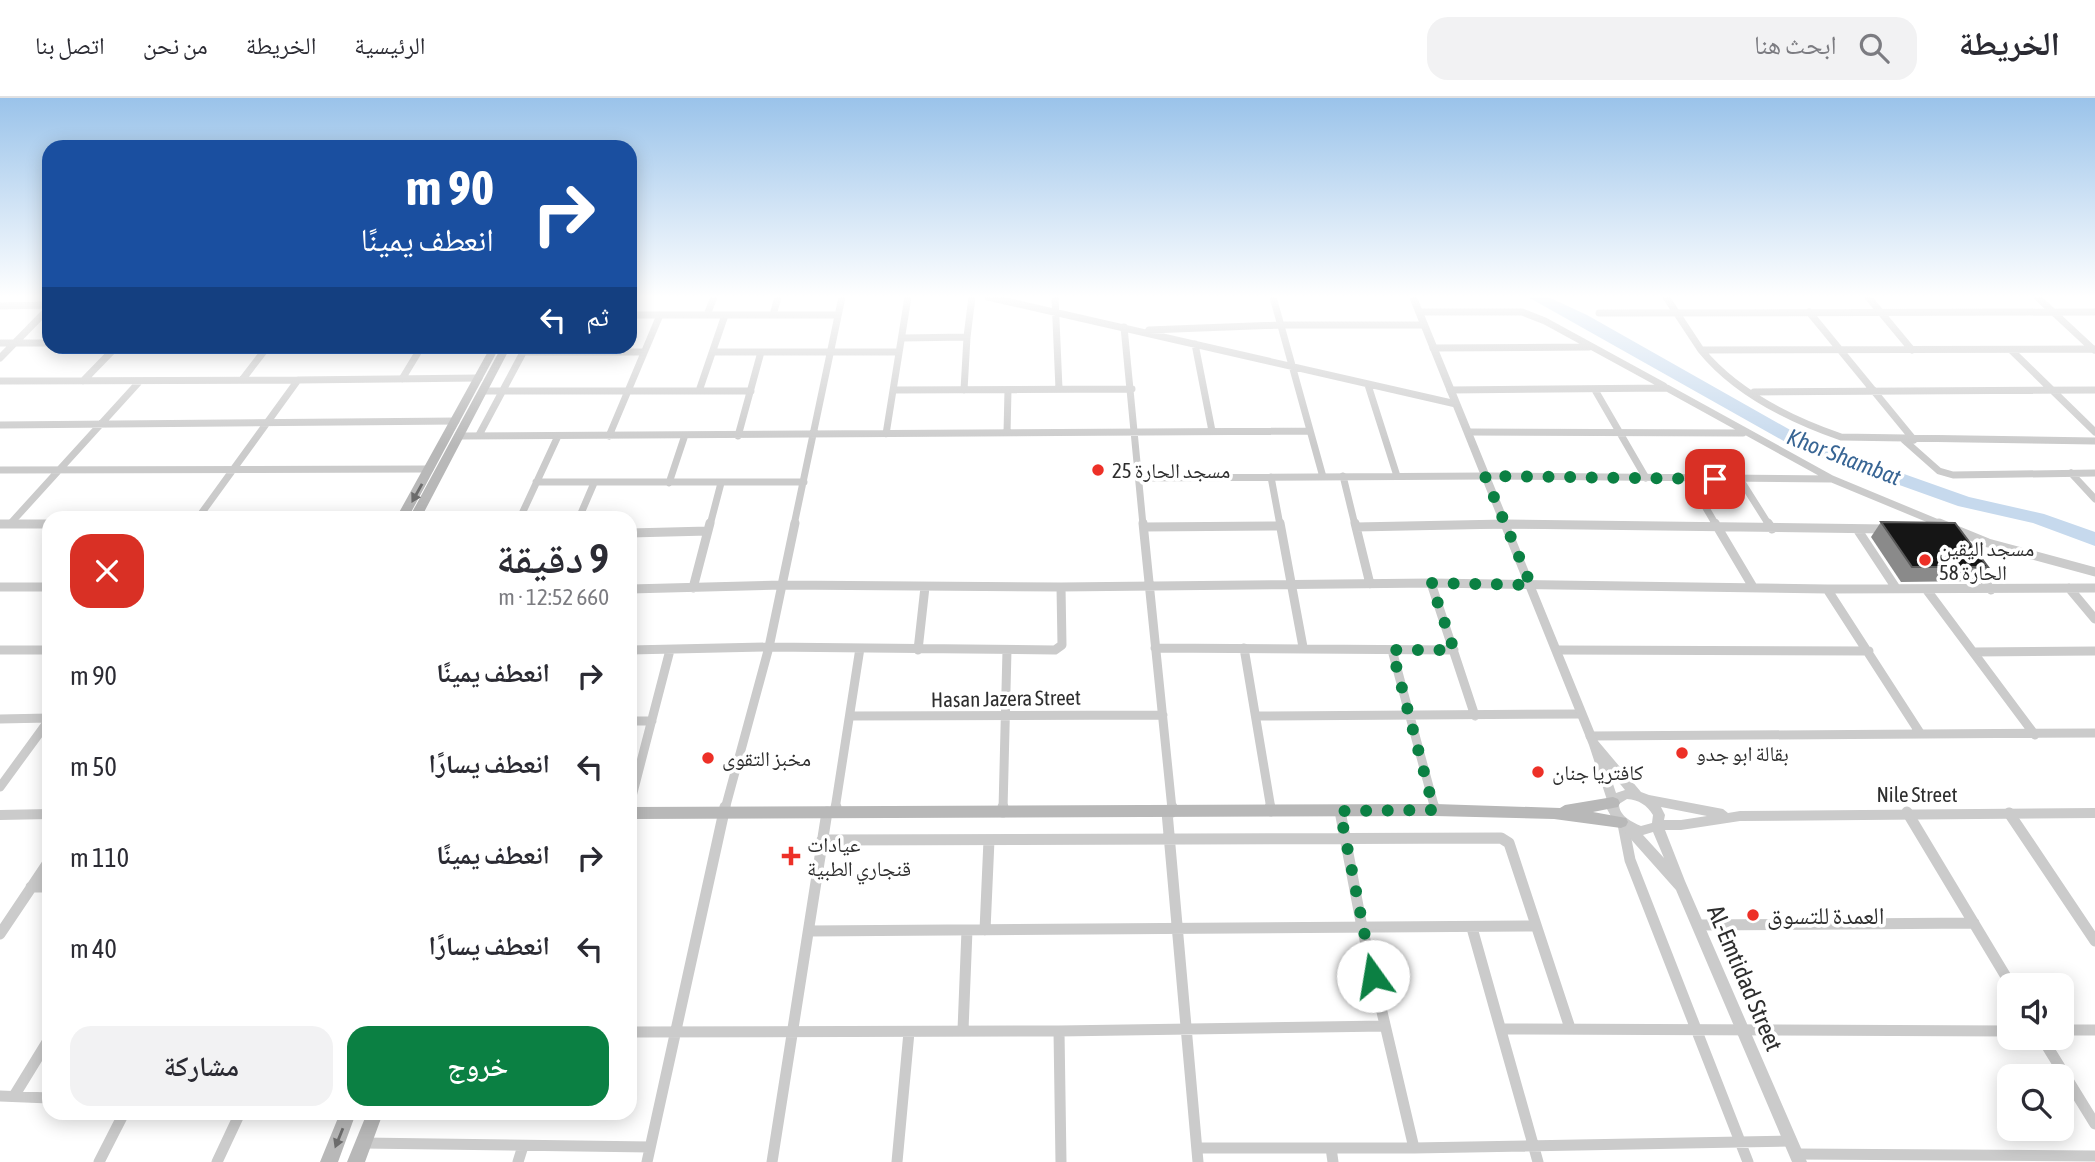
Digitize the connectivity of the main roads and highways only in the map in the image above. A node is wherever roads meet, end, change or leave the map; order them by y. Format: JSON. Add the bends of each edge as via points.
{"nodes":[{"id":1,"x":492,"y":354,"type":"edge"},
{"id":2,"x":503,"y":354,"type":"edge"},
{"id":3,"x":406,"y":511,"type":"edge"},
{"id":4,"x":419,"y":511,"type":"edge"},
{"id":5,"x":1613,"y":802,"type":"road end"},
{"id":6,"x":637,"y":813,"type":"edge"},
{"id":7,"x":1554,"y":813,"type":"junction"},
{"id":8,"x":1624,"y":824,"type":"road end"},
{"id":9,"x":345,"y":1120,"type":"edge"},
{"id":10,"x":372,"y":1120,"type":"edge"},
{"id":11,"x":329,"y":1162,"type":"edge"},
{"id":12,"x":356,"y":1162,"type":"edge"}],
"edges":[{"from":1,"to":3,"type":"main road","one_way":true},
{"from":2,"to":4,"type":"main road"},
{"from":5,"to":7,"type":"main road"},
{"from":6,"to":7,"type":"main road"},
{"from":7,"to":8,"type":"main road"},
{"from":9,"to":11,"type":"main road","one_way":true},
{"from":10,"to":12,"type":"main road"}]}
